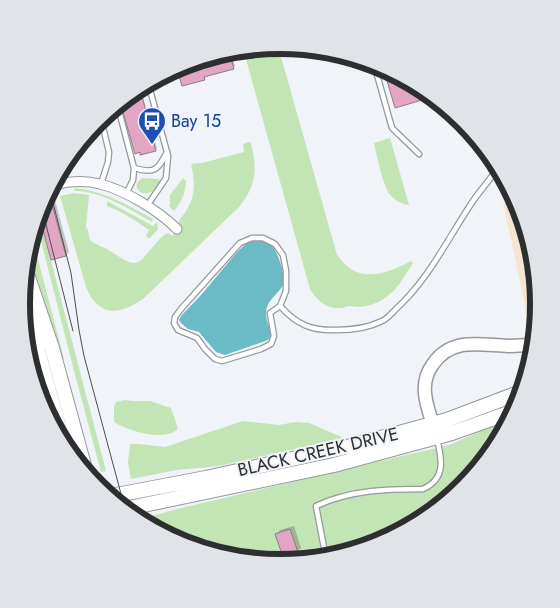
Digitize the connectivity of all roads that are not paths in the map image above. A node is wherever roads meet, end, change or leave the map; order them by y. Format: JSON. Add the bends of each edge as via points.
{"nodes":[{"id":1,"x":377,"y":73,"type":"edge"},
{"id":2,"x":150,"y":90,"type":"edge"},
{"id":3,"x":119,"y":113,"type":"edge"},
{"id":4,"x":103,"y":127,"type":"edge"},
{"id":5,"x":167,"y":152,"type":"junction"},
{"id":6,"x":420,"y":154,"type":"dead end"},
{"id":7,"x":134,"y":168,"type":"junction"},
{"id":8,"x":494,"y":174,"type":"edge"},
{"id":9,"x":61,"y":184,"type":"edge"},
{"id":10,"x":101,"y":184,"type":"junction"},
{"id":11,"x":126,"y":194,"type":"junction"},
{"id":12,"x":147,"y":206,"type":"junction"},
{"id":13,"x":177,"y":229,"type":"dead end"},
{"id":14,"x":31,"y":286,"type":"edge"},
{"id":15,"x":280,"y":306,"type":"junction"},
{"id":16,"x":526,"y":345,"type":"edge"},
{"id":17,"x":52,"y":348,"type":"junction"},
{"id":18,"x":35,"y":354,"type":"edge"},
{"id":19,"x":36,"y":357,"type":"edge"},
{"id":20,"x":513,"y":396,"type":"edge"},
{"id":21,"x":52,"y":407,"type":"edge"},
{"id":22,"x":504,"y":414,"type":"edge"},
{"id":23,"x":435,"y":430,"type":"junction"},
{"id":24,"x":81,"y":455,"type":"edge"},
{"id":25,"x":118,"y":495,"type":"edge"},
{"id":26,"x":134,"y":507,"type":"edge"},
{"id":27,"x":325,"y":550,"type":"edge"}],
"edges":[{"from":1,"to":6,"type":"lane","via":[[392,128]]},
{"from":2,"to":5,"type":"lane"},
{"from":3,"to":7,"type":"lane"},
{"from":4,"to":10,"type":"lane","via":[[109,152]]},
{"from":5,"to":7,"type":"lane","via":[[160,166],[154,170]]},
{"from":5,"to":12,"type":"lane","via":[[166,178]]},
{"from":7,"to":11,"type":"lane","via":[[133,180]]},
{"from":8,"to":15,"type":"lane","via":[[436,262],[407,299],[383,321],[353,330],[314,329],[297,322]]},
{"from":9,"to":10,"type":"street","via":[[73,181]]},
{"from":10,"to":11,"type":"street"},
{"from":11,"to":12,"type":"street"},
{"from":12,"to":13,"type":"street"},
{"from":14,"to":17,"type":"main road"},
{"from":15,"to":15,"type":"lane","via":[[286,291],[283,255],[275,244],[263,238],[252,238],[240,243],[181,309],[174,323],[178,330],[196,338],[215,358],[222,360],[271,344],[274,336],[270,313]]},
{"from":16,"to":23,"type":"street","via":[[470,344],[443,353],[429,370],[425,385]]},
{"from":17,"to":18,"type":"street"},
{"from":17,"to":24,"type":"main road"},
{"from":19,"to":21,"type":"main road"},
{"from":20,"to":23,"type":"main road","name":"BLACK CREEK DRIVE"},
{"from":22,"to":23,"type":"main road","name":"BLACK CREEK DRIVE","via":[[452,433]]},
{"from":23,"to":25,"type":"main road","name":"BLACK CREEK DRIVE"},
{"from":23,"to":26,"type":"main road","name":"BLACK CREEK DRIVE","via":[[334,465]]},
{"from":23,"to":27,"type":"lane","via":[[441,458],[440,471],[428,486],[423,489],[368,490],[329,499],[316,506]]}]}
